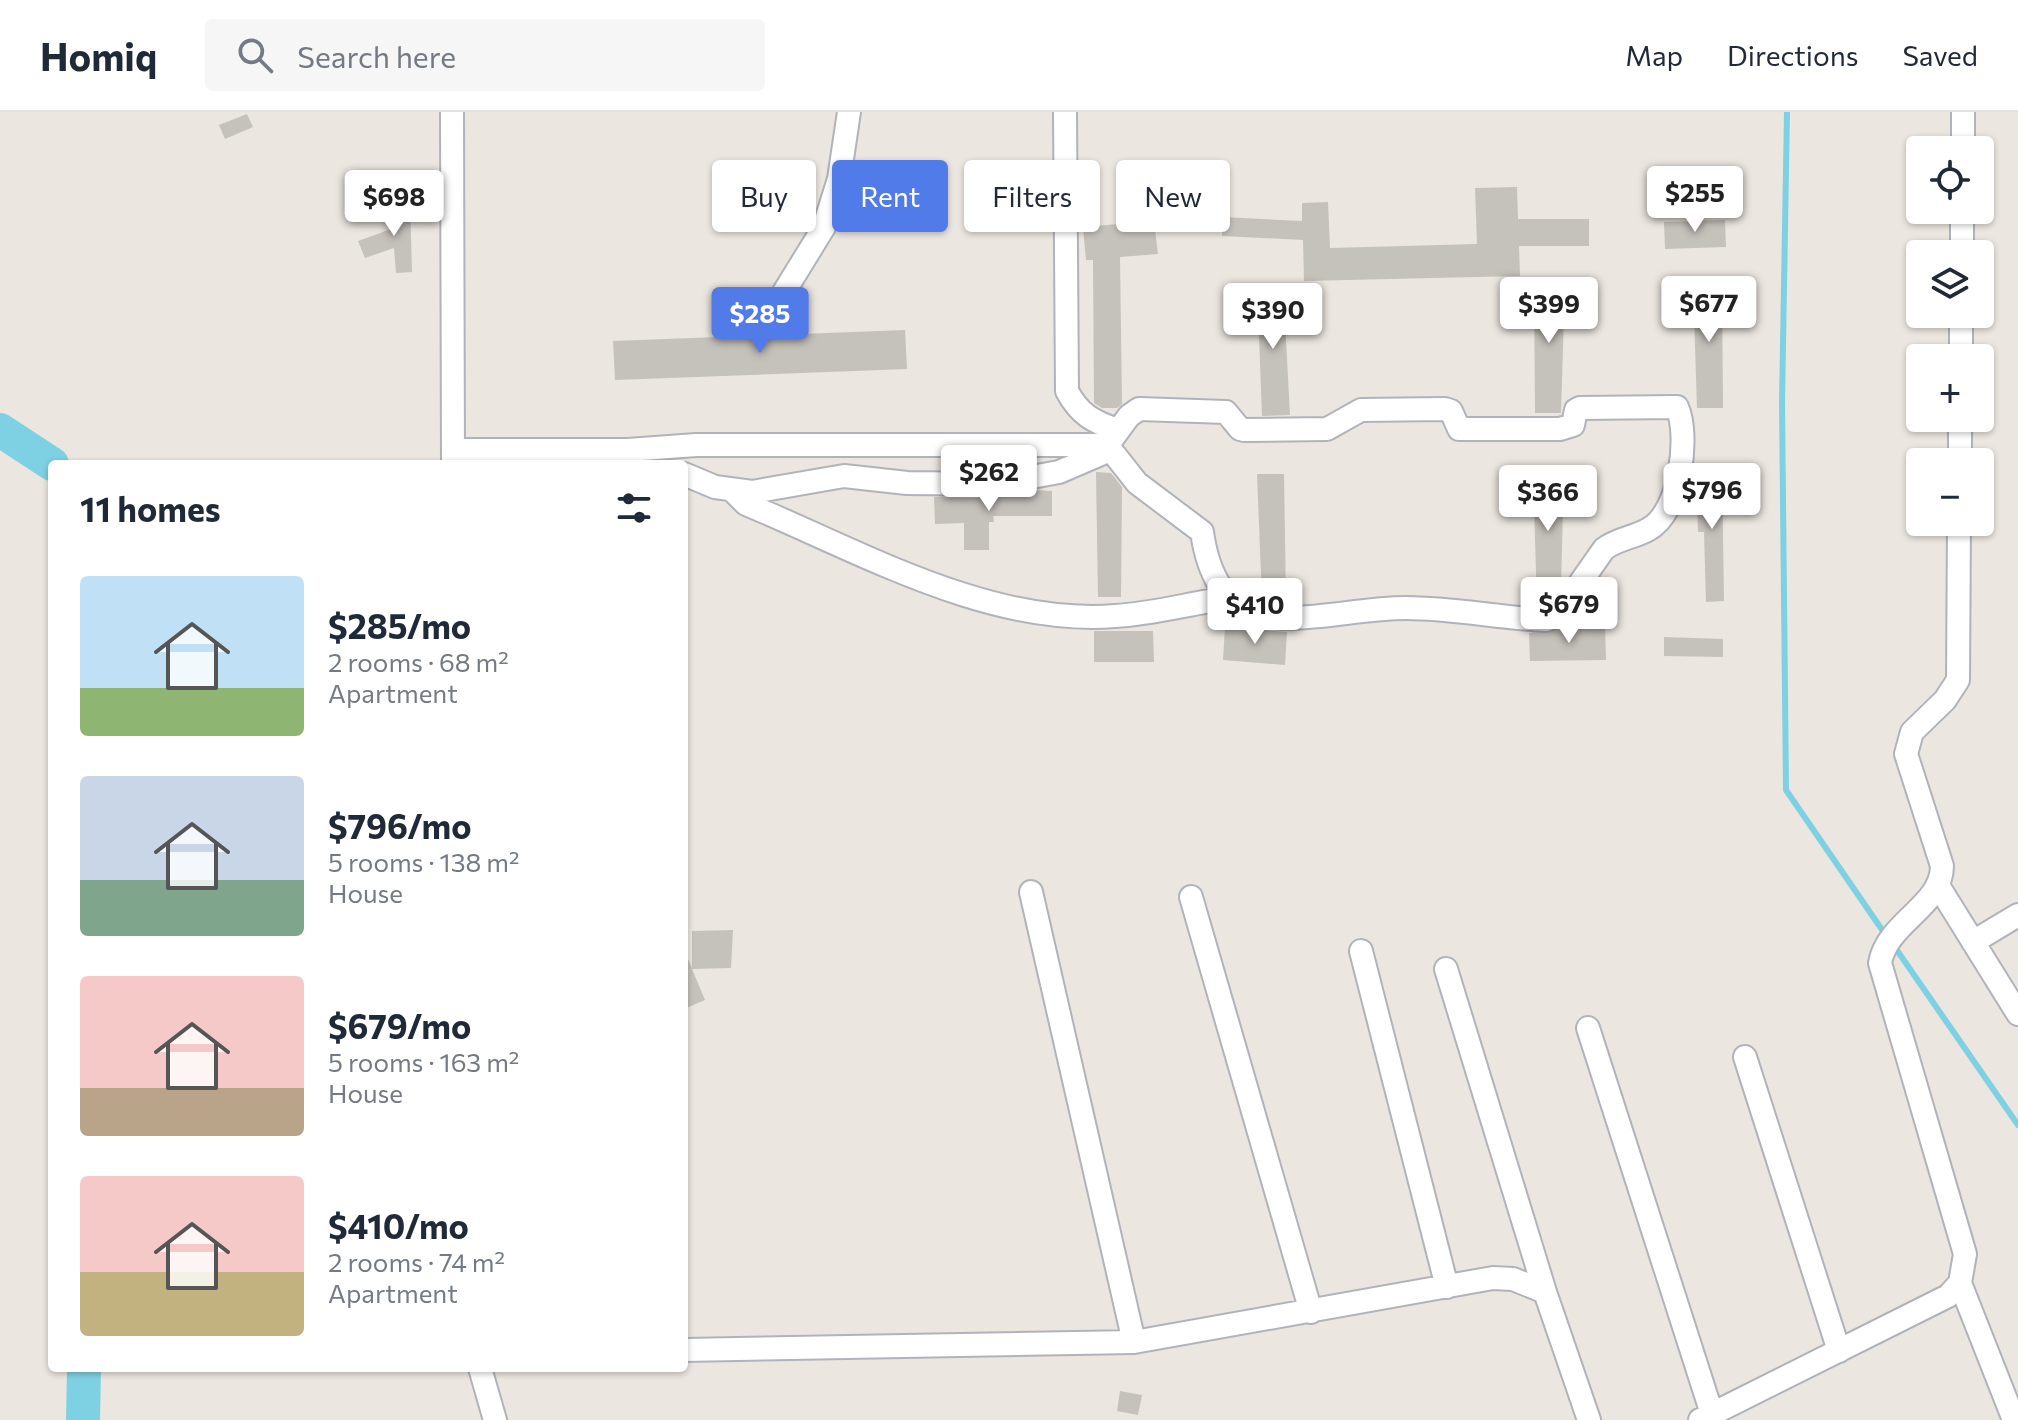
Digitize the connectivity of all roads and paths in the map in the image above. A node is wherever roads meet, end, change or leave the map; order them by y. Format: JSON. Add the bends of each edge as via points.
{"nodes":[{"id":1,"x":452,"y":112,"type":"edge"},
{"id":2,"x":849,"y":112,"type":"edge"},
{"id":3,"x":1065,"y":112,"type":"edge"},
{"id":4,"x":1963,"y":112,"type":"edge"},
{"id":5,"x":1963,"y":136,"type":"edge"},
{"id":6,"x":765,"y":323,"type":"dead end"},
{"id":7,"x":1112,"y":438,"type":"junction"},
{"id":8,"x":628,"y":450,"type":"junction"},
{"id":9,"x":453,"y":457,"type":"edge"},
{"id":10,"x":652,"y":460,"type":"edge"},
{"id":11,"x":688,"y":476,"type":"edge"},
{"id":12,"x":732,"y":490,"type":"junction"},
{"id":13,"x":1959,"y":536,"type":"edge"},
{"id":14,"x":1229,"y":598,"type":"junction"},
{"id":15,"x":1939,"y":887,"type":"junction"},
{"id":16,"x":1031,"y":892,"type":"dead end"},
{"id":17,"x":1191,"y":897,"type":"dead end"},
{"id":18,"x":2018,"y":915,"type":"edge"},
{"id":19,"x":1973,"y":942,"type":"junction"},
{"id":20,"x":1361,"y":951,"type":"dead end"},
{"id":21,"x":1446,"y":969,"type":"dead end"},
{"id":22,"x":2018,"y":1014,"type":"edge"},
{"id":23,"x":1588,"y":1028,"type":"dead end"},
{"id":24,"x":1745,"y":1057,"type":"dead end"},
{"id":25,"x":1960,"y":1283,"type":"junction"},
{"id":26,"x":1447,"y":1287,"type":"junction"},
{"id":27,"x":1545,"y":1292,"type":"junction"},
{"id":28,"x":1311,"y":1312,"type":"junction"},
{"id":29,"x":1134,"y":1342,"type":"junction"},
{"id":30,"x":688,"y":1350,"type":"edge"},
{"id":31,"x":1839,"y":1351,"type":"junction"},
{"id":32,"x":481,"y":1372,"type":"edge"},
{"id":33,"x":1706,"y":1417,"type":"edge"},
{"id":34,"x":495,"y":1420,"type":"edge"},
{"id":35,"x":1589,"y":1420,"type":"edge"},
{"id":36,"x":2014,"y":1420,"type":"edge"}],
"edges":[{"from":1,"to":9,"type":"street"},
{"from":2,"to":6,"type":"street","via":[[829,216]]},
{"from":3,"to":7,"type":"street","via":[[1067,391],[1077,410]]},
{"from":4,"to":5,"type":"street"},
{"from":7,"to":8,"type":"street"},
{"from":7,"to":12,"type":"street","via":[[1101,454],[1059,472],[994,484],[844,476],[788,488]]},
{"from":7,"to":14,"type":"street","via":[[1137,483],[1202,532],[1212,579]]},
{"from":7,"to":14,"type":"street","via":[[1139,409],[1159,407],[1226,412],[1244,430],[1327,429],[1361,410],[1445,409],[1464,429],[1569,427],[1580,408],[1677,407],[1681,473],[1660,520],[1604,549],[1557,616],[1546,620],[1411,608],[1283,619],[1248,612]]},
{"from":8,"to":9,"type":"street"},
{"from":8,"to":10,"type":"street"},
{"from":11,"to":12,"type":"street"},
{"from":12,"to":14,"type":"street","via":[[746,504],[885,565],[1024,611],[1113,617]]},
{"from":13,"to":15,"type":"street","via":[[1958,680],[1912,732],[1906,754],[1942,866]]},
{"from":15,"to":19,"type":"street"},
{"from":15,"to":25,"type":"street","via":[[1901,922],[1882,950],[1881,974],[1965,1254]]},
{"from":16,"to":29,"type":"street"},
{"from":17,"to":28,"type":"street"},
{"from":18,"to":19,"type":"street"},
{"from":19,"to":22,"type":"street"},
{"from":20,"to":26,"type":"street"},
{"from":21,"to":27,"type":"street"},
{"from":23,"to":33,"type":"street"},
{"from":24,"to":31,"type":"street"},
{"from":25,"to":31,"type":"street","via":[[1948,1296]]},
{"from":25,"to":36,"type":"street"},
{"from":26,"to":27,"type":"street","via":[[1513,1279]]},
{"from":26,"to":28,"type":"street"},
{"from":27,"to":35,"type":"street"},
{"from":28,"to":29,"type":"street"},
{"from":29,"to":30,"type":"street"},
{"from":31,"to":33,"type":"street"},
{"from":32,"to":34,"type":"street"}]}
